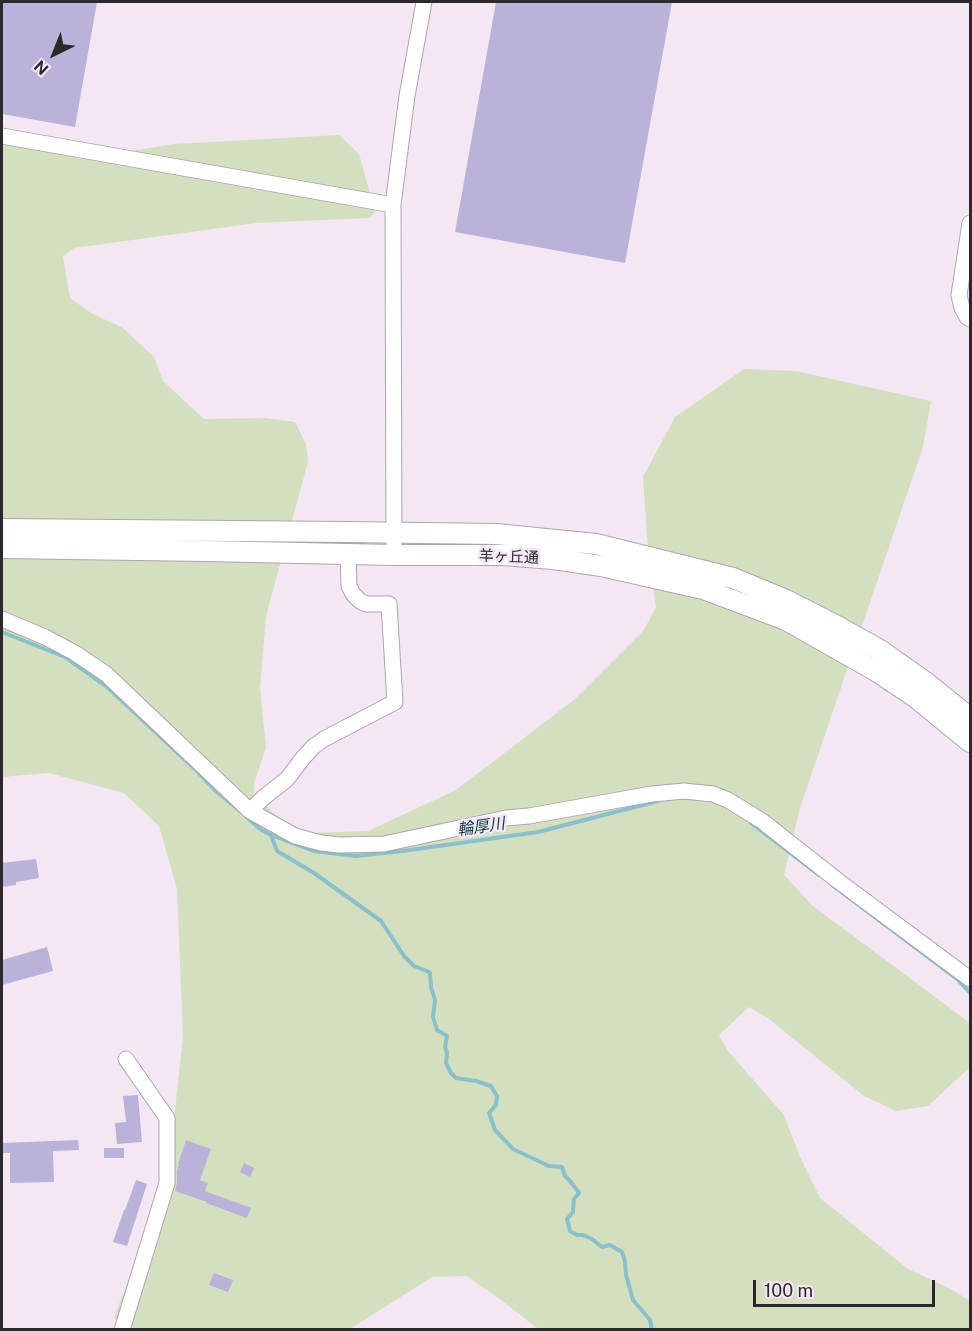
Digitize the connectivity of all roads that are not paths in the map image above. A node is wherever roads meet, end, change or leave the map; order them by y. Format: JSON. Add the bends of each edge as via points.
{"nodes":[{"id":1,"x":424,"y":2,"type":"edge"},
{"id":2,"x":2,"y":136,"type":"edge"},
{"id":3,"x":393,"y":205,"type":"junction"},
{"id":4,"x":970,"y":223,"type":"edge"},
{"id":5,"x":970,"y":319,"type":"edge"},
{"id":6,"x":2,"y":529,"type":"edge"},
{"id":7,"x":393,"y":532,"type":"junction"},
{"id":8,"x":2,"y":548,"type":"edge"},
{"id":9,"x":348,"y":554,"type":"junction"},
{"id":10,"x":394,"y":555,"type":"junction"},
{"id":11,"x":2,"y":620,"type":"edge"},
{"id":12,"x":970,"y":718,"type":"edge"},
{"id":13,"x":970,"y":742,"type":"edge"},
{"id":14,"x":250,"y":811,"type":"junction"},
{"id":15,"x":970,"y":979,"type":"edge"},
{"id":16,"x":126,"y":1059,"type":"dead end"},
{"id":17,"x":122,"y":1329,"type":"edge"}],
"edges":[{"from":1,"to":3,"type":"street"},
{"from":2,"to":3,"type":"street"},
{"from":3,"to":7,"type":"street"},
{"from":4,"to":5,"type":"street","via":[[959,295]]},
{"from":6,"to":7,"type":"main road","name":"羊ヶ丘通"},
{"from":7,"to":10,"type":"street"},
{"from":7,"to":12,"type":"main road","name":"羊ヶ丘通","via":[[496,534],[596,544],[733,578],[786,600],[880,650]]},
{"from":8,"to":9,"type":"main road","name":"羊ヶ丘通"},
{"from":9,"to":10,"type":"main road","name":"羊ヶ丘通"},
{"from":9,"to":14,"type":"street","via":[[353,594],[366,604],[389,604],[395,702],[312,747],[287,779]]},
{"from":10,"to":13,"type":"main road","name":"羊ヶ丘通","via":[[553,559],[703,589],[786,620],[876,671],[915,696]]},
{"from":11,"to":14,"type":"street","via":[[45,637],[106,674]]},
{"from":14,"to":15,"type":"street","via":[[295,836],[321,843],[384,844],[506,818],[652,794],[713,794],[762,821]]},
{"from":16,"to":17,"type":"street","via":[[167,1118],[167,1183]]}]}
